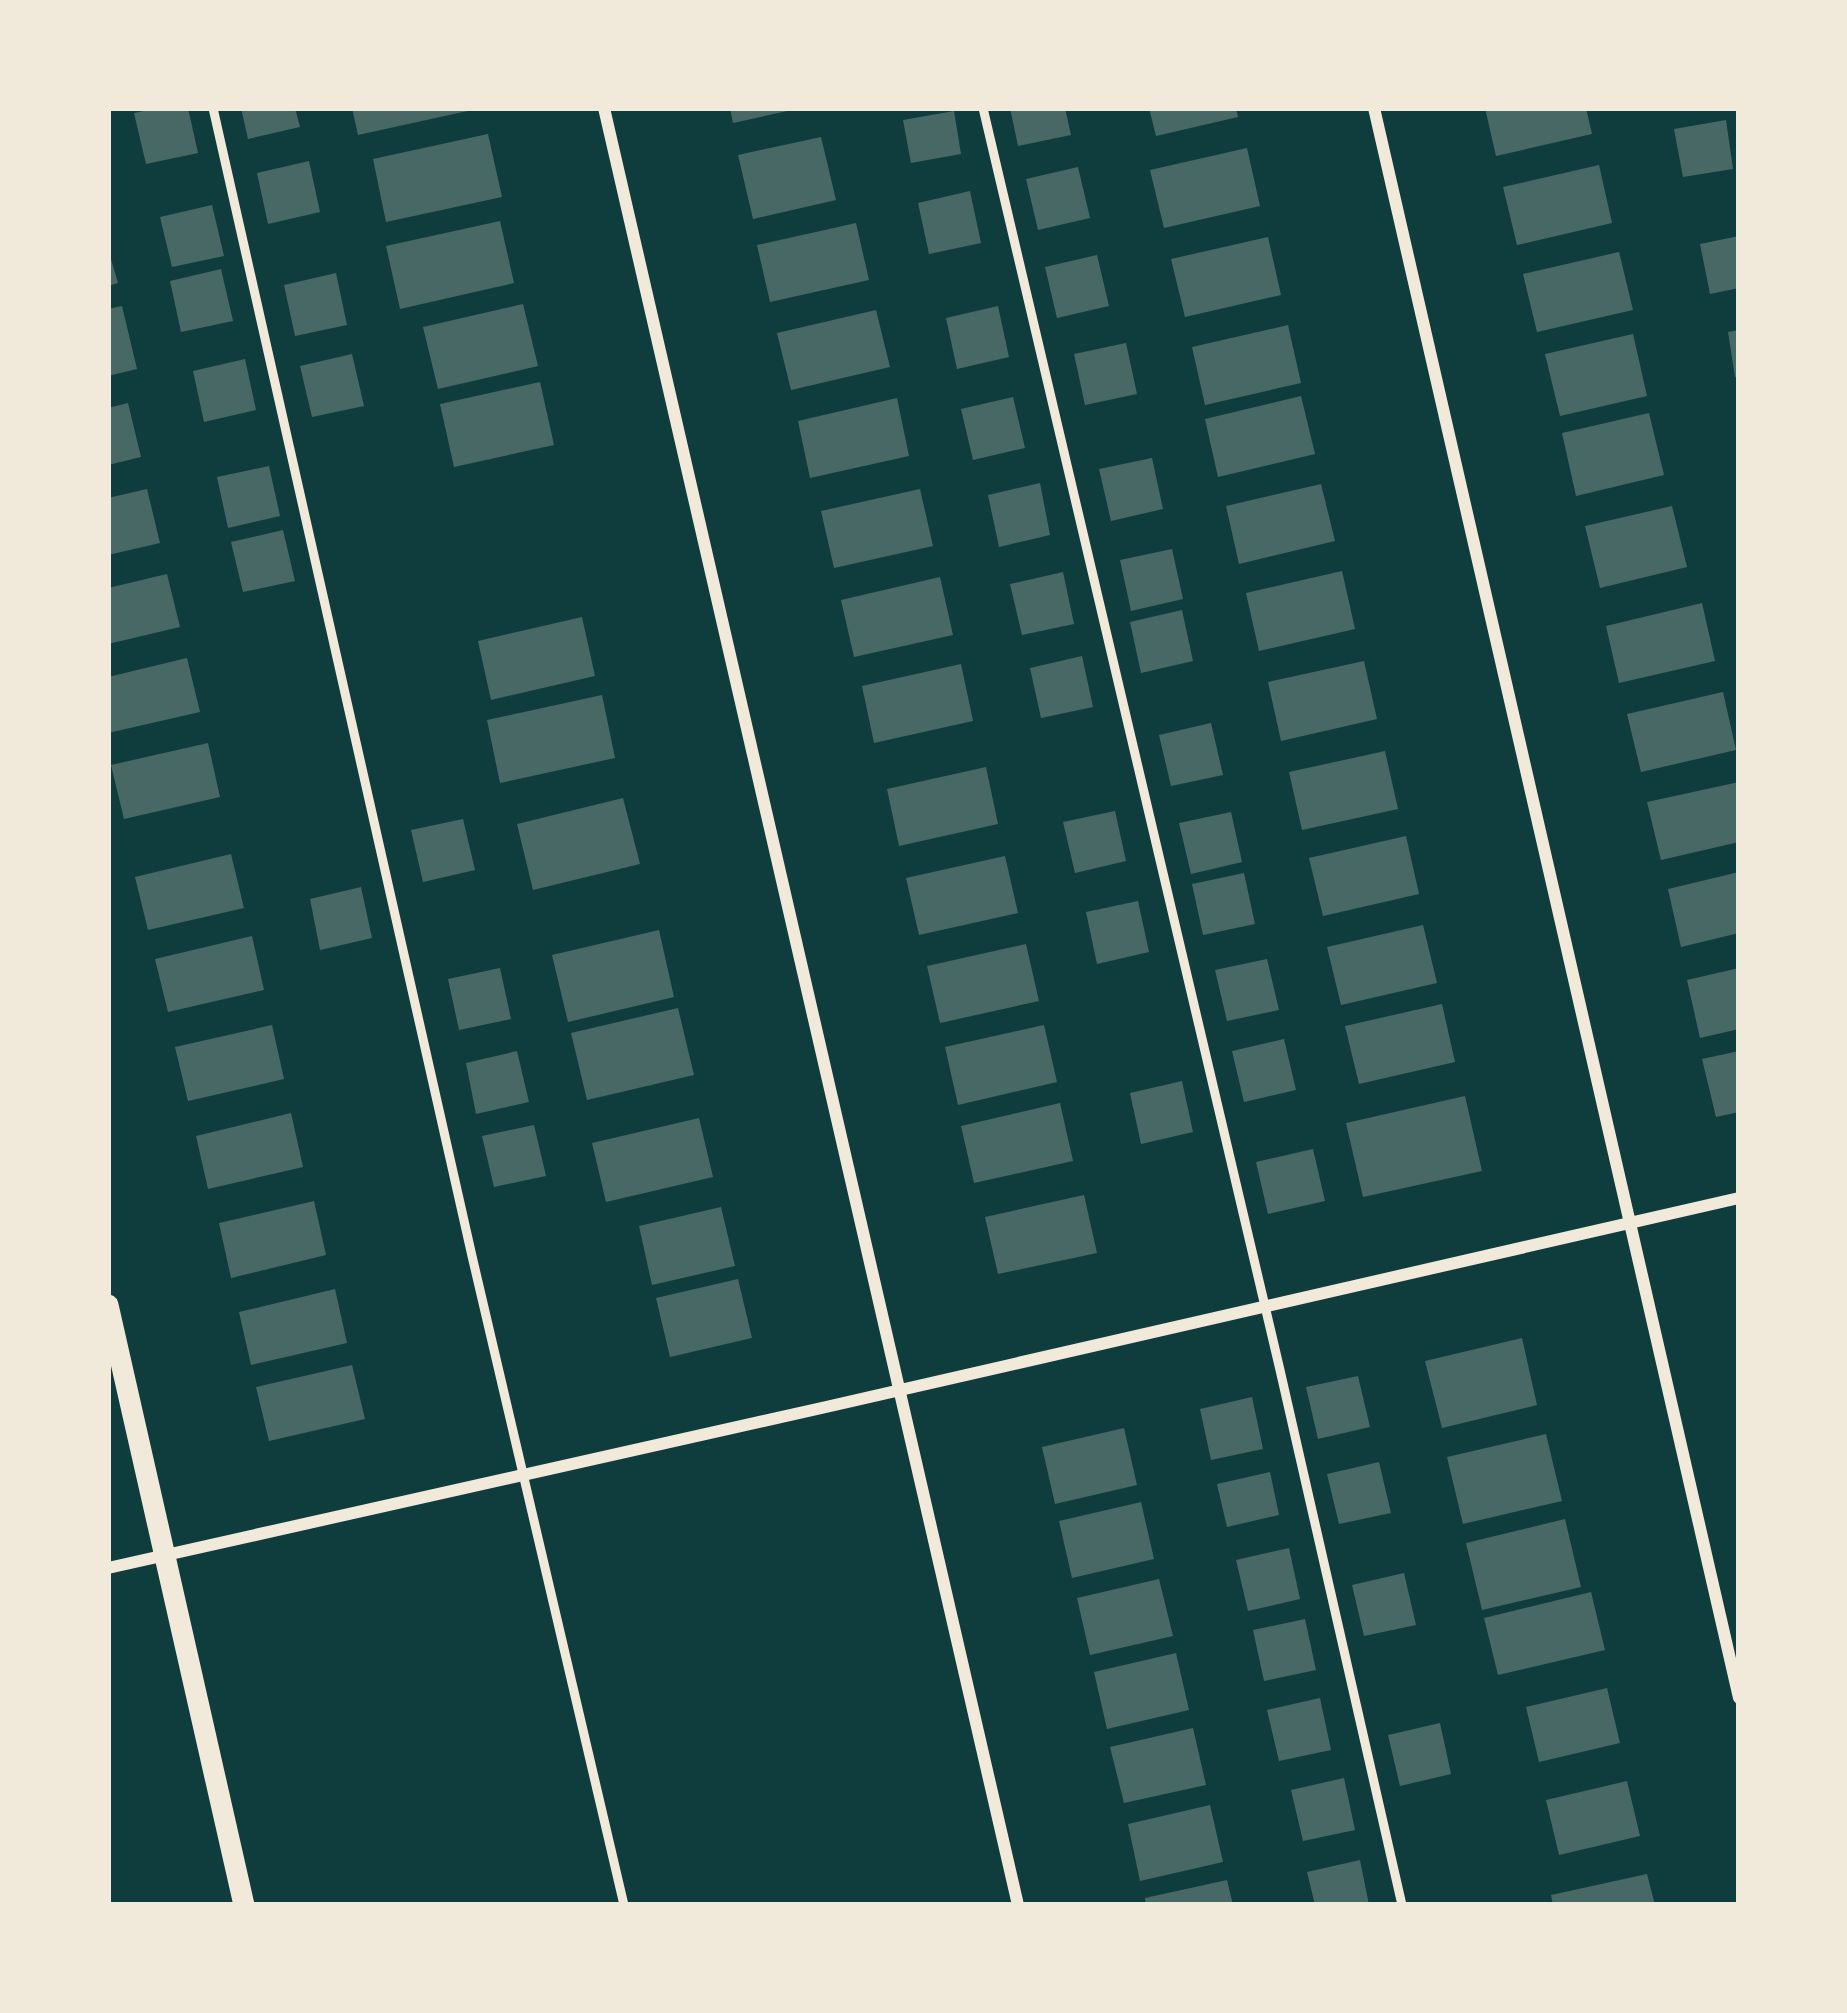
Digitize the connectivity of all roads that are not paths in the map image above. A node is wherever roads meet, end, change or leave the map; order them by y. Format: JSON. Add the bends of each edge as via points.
{"nodes":[{"id":1,"x":212,"y":108,"type":"edge"},
{"id":2,"x":604,"y":108,"type":"edge"},
{"id":3,"x":983,"y":108,"type":"edge"},
{"id":4,"x":1374,"y":108,"type":"edge"},
{"id":5,"x":1739,"y":1198,"type":"edge"},
{"id":6,"x":1632,"y":1223,"type":"junction"},
{"id":7,"x":108,"y":1305,"type":"edge"},
{"id":8,"x":1265,"y":1307,"type":"junction"},
{"id":9,"x":901,"y":1390,"type":"junction"},
{"id":10,"x":523,"y":1475,"type":"junction"},
{"id":11,"x":166,"y":1555,"type":"junction"},
{"id":12,"x":108,"y":1568,"type":"edge"},
{"id":13,"x":1739,"y":1698,"type":"edge"},
{"id":14,"x":244,"y":1905,"type":"edge"},
{"id":15,"x":624,"y":1905,"type":"edge"},
{"id":16,"x":1018,"y":1905,"type":"edge"},
{"id":17,"x":1402,"y":1905,"type":"edge"}],
"edges":[{"from":1,"to":10,"type":"lane"},
{"from":2,"to":9,"type":"street"},
{"from":3,"to":8,"type":"lane"},
{"from":4,"to":6,"type":"street"},
{"from":5,"to":6,"type":"street"},
{"from":6,"to":8,"type":"street"},
{"from":6,"to":13,"type":"street"},
{"from":7,"to":11,"type":"street"},
{"from":8,"to":9,"type":"street"},
{"from":8,"to":17,"type":"lane"},
{"from":9,"to":10,"type":"street"},
{"from":9,"to":16,"type":"street"},
{"from":10,"to":11,"type":"street"},
{"from":10,"to":15,"type":"lane"},
{"from":11,"to":12,"type":"street"},
{"from":11,"to":14,"type":"street"}]}
